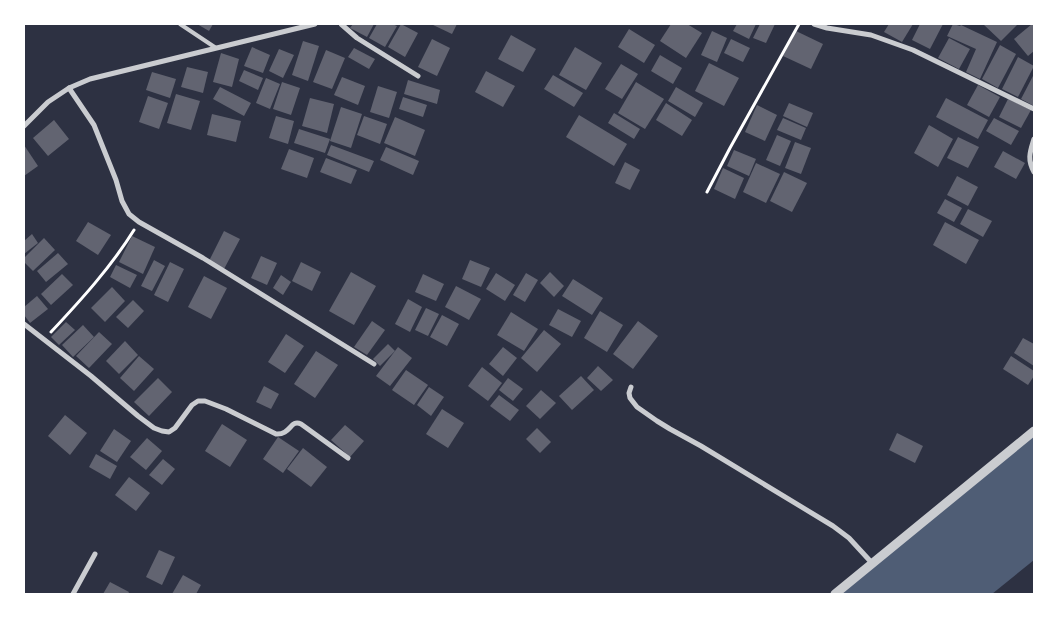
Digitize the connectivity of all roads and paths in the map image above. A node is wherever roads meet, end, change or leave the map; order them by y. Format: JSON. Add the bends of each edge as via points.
{"nodes":[{"id":1,"x":180,"y":24,"type":"edge"},
{"id":2,"x":315,"y":24,"type":"edge"},
{"id":3,"x":341,"y":24,"type":"edge"},
{"id":4,"x":799,"y":24,"type":"edge"},
{"id":5,"x":814,"y":24,"type":"edge"},
{"id":6,"x":216,"y":48,"type":"junction"},
{"id":7,"x":418,"y":76,"type":"dead end"},
{"id":8,"x":69,"y":88,"type":"junction"},
{"id":9,"x":1034,"y":109,"type":"edge"},
{"id":10,"x":24,"y":126,"type":"edge"},
{"id":11,"x":1034,"y":138,"type":"edge"},
{"id":12,"x":1034,"y":172,"type":"edge"},
{"id":13,"x":707,"y":192,"type":"dead end"},
{"id":14,"x":139,"y":222,"type":"junction"},
{"id":15,"x":24,"y":324,"type":"edge"},
{"id":16,"x":44,"y":340,"type":"junction"},
{"id":17,"x":374,"y":364,"type":"dead end"},
{"id":18,"x":631,"y":387,"type":"dead end"},
{"id":19,"x":1034,"y":430,"type":"edge"},
{"id":20,"x":348,"y":458,"type":"dead end"},
{"id":21,"x":95,"y":554,"type":"dead end"},
{"id":22,"x":872,"y":563,"type":"junction"},
{"id":23,"x":73,"y":594,"type":"edge"},
{"id":24,"x":835,"y":594,"type":"edge"}],
"edges":[{"from":1,"to":6,"type":"lane"},
{"from":2,"to":6,"type":"street"},
{"from":3,"to":7,"type":"street","via":[[357,38]]},
{"from":4,"to":13,"type":"path"},
{"from":5,"to":9,"type":"street","via":[[871,35],[913,50]]},
{"from":6,"to":8,"type":"street","via":[[90,78]]},
{"from":8,"to":10,"type":"street","via":[[48,102]]},
{"from":8,"to":14,"type":"street","via":[[94,125],[122,201],[129,214]]},
{"from":11,"to":12,"type":"street","via":[[1030,151]]},
{"from":14,"to":16,"type":"path","via":[[110,264]]},
{"from":14,"to":17,"type":"street"},
{"from":15,"to":16,"type":"street"},
{"from":16,"to":20,"type":"street","via":[[154,428],[169,432],[192,405],[205,401],[276,434],[287,432],[298,422]]},
{"from":18,"to":22,"type":"street","via":[[630,398],[637,406],[834,526]]},
{"from":19,"to":22,"type":"street"},
{"from":21,"to":23,"type":"street"},
{"from":22,"to":24,"type":"street"}]}
